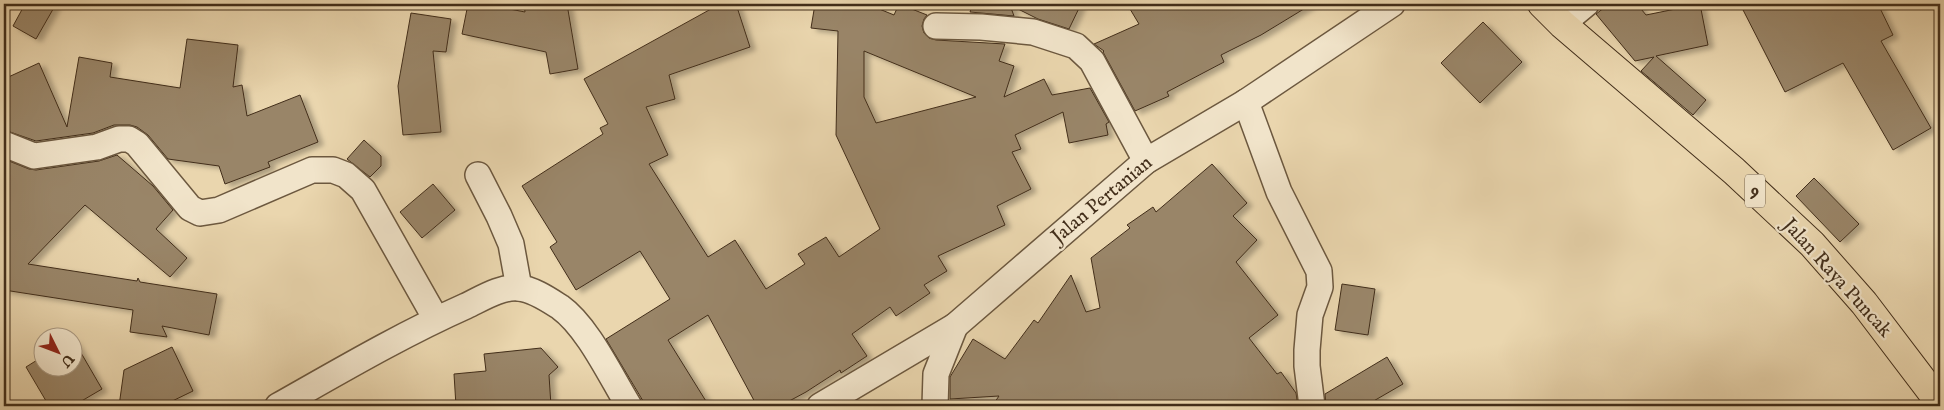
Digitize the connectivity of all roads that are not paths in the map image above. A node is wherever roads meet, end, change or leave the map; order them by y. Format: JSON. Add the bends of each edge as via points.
{"nodes":[{"id":1,"x":1392,"y":4,"type":"edge"},
{"id":2,"x":1542,"y":4,"type":"edge"},
{"id":3,"x":1586,"y":4,"type":"edge"},
{"id":4,"x":1562,"y":24,"type":"junction"},
{"id":5,"x":936,"y":26,"type":"dead end"},
{"id":6,"x":1246,"y":102,"type":"junction"},
{"id":7,"x":4,"y":144,"type":"edge"},
{"id":8,"x":1146,"y":161,"type":"junction"},
{"id":9,"x":478,"y":175,"type":"dead end"},
{"id":10,"x":519,"y":288,"type":"junction"},
{"id":11,"x":436,"y":320,"type":"junction"},
{"id":12,"x":955,"y":326,"type":"junction"},
{"id":13,"x":1940,"y":403,"type":"edge"},
{"id":14,"x":278,"y":406,"type":"edge"},
{"id":15,"x":629,"y":406,"type":"edge"},
{"id":16,"x":820,"y":406,"type":"edge"},
{"id":17,"x":935,"y":406,"type":"edge"},
{"id":18,"x":1312,"y":406,"type":"edge"}],
"edges":[{"from":1,"to":6,"type":"street","name":"Jalan Pertanian"},
{"from":2,"to":4,"type":"highway","name":"Jalan Raya Puncak","number":"9"},
{"from":3,"to":4,"type":"street"},
{"from":4,"to":13,"type":"highway","name":"Jalan Raya Puncak","number":"9","via":[[1734,172],[1812,244],[1864,303]]},
{"from":5,"to":8,"type":"street","via":[[981,26],[1033,32],[1076,46],[1092,60]]},
{"from":6,"to":8,"type":"street","name":"Jalan Pertanian"},
{"from":6,"to":18,"type":"street","via":[[1279,192],[1319,271],[1320,287],[1310,315],[1307,350]]},
{"from":7,"to":11,"type":"street","via":[[34,156],[97,147],[119,138],[129,140],[137,144],[190,208],[200,213],[219,210],[312,170],[333,170],[346,175],[363,190]]},
{"from":8,"to":12,"type":"street","name":"Jalan Pertanian"},
{"from":9,"to":10,"type":"street","via":[[511,244]]},
{"from":10,"to":11,"type":"street","via":[[496,292]]},
{"from":10,"to":15,"type":"street","via":[[538,294],[576,322],[591,341]]},
{"from":11,"to":14,"type":"street"},
{"from":12,"to":16,"type":"street","name":"Jalan Pertanian"},
{"from":12,"to":17,"type":"street","via":[[936,374]]}]}
